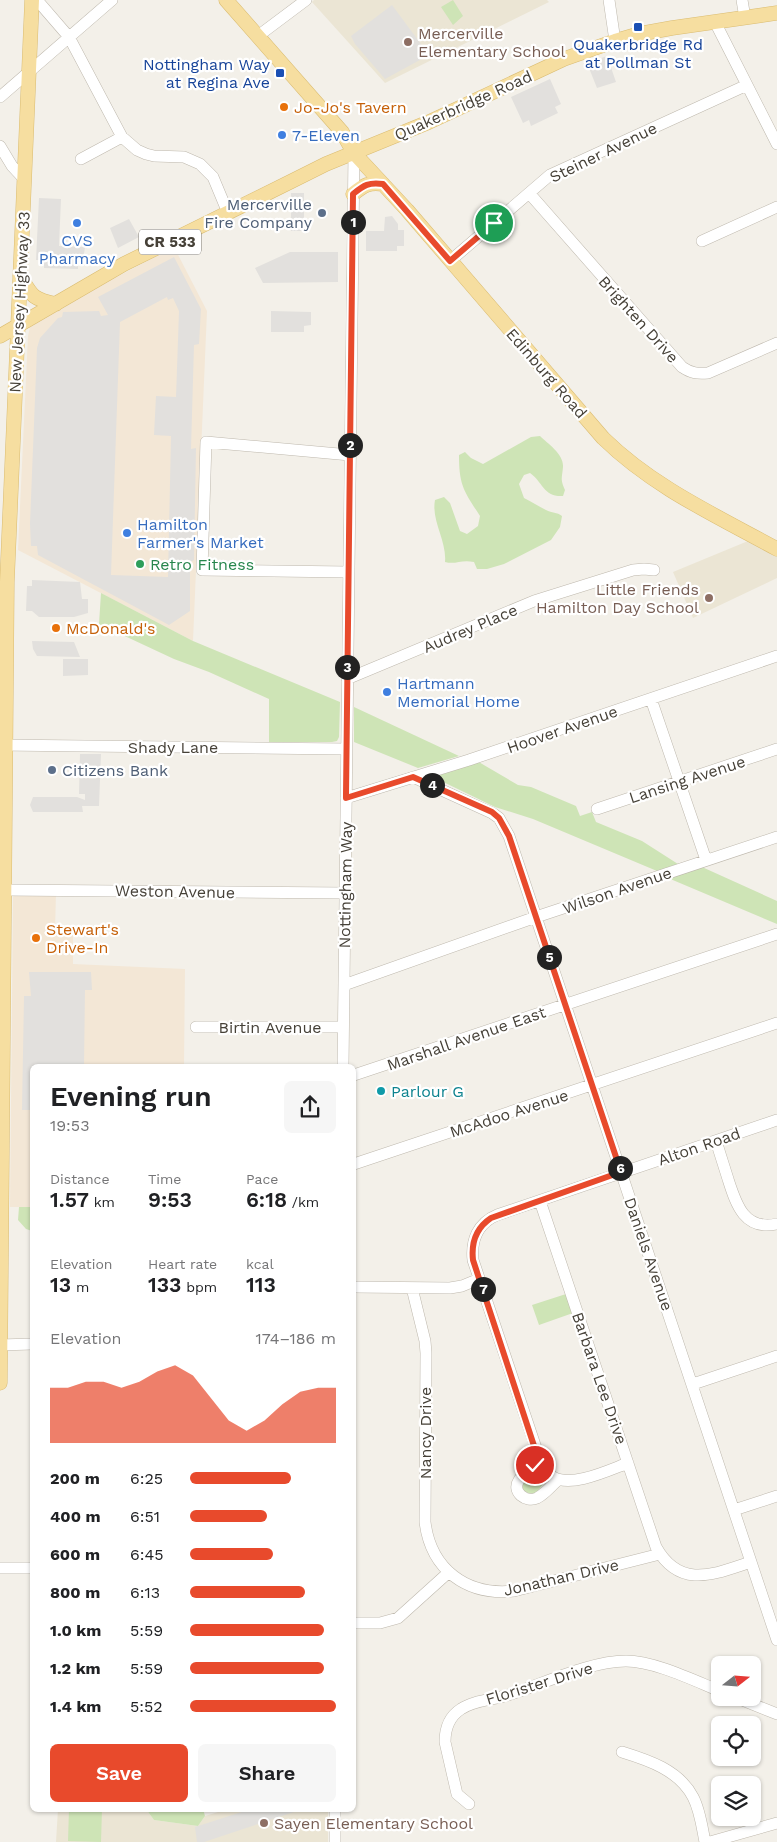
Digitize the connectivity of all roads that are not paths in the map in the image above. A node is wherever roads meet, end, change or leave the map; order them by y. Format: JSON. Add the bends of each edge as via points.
{"nodes":[{"id":1,"x":32,"y":0,"type":"edge"},
{"id":2,"x":37,"y":0,"type":"edge"},
{"id":3,"x":112,"y":0,"type":"edge"},
{"id":4,"x":226,"y":0,"type":"edge"},
{"id":5,"x":306,"y":0,"type":"edge"},
{"id":6,"x":609,"y":0,"type":"edge"},
{"id":7,"x":742,"y":0,"type":"edge"},
{"id":8,"x":777,"y":13,"type":"edge"},
{"id":9,"x":745,"y":18,"type":"junction"},
{"id":10,"x":715,"y":22,"type":"junction"},
{"id":11,"x":69,"y":36,"type":"junction"},
{"id":12,"x":258,"y":36,"type":"junction"},
{"id":13,"x":615,"y":40,"type":"junction"},
{"id":14,"x":29,"y":71,"type":"junction"},
{"id":15,"x":747,"y":85,"type":"junction"},
{"id":16,"x":0,"y":97,"type":"edge"},
{"id":17,"x":122,"y":137,"type":"junction"},
{"id":18,"x":777,"y":144,"type":"edge"},
{"id":19,"x":0,"y":146,"type":"edge"},
{"id":20,"x":354,"y":153,"type":"junction"},
{"id":21,"x":81,"y":159,"type":"dead end"},
{"id":22,"x":24,"y":180,"type":"junction"},
{"id":23,"x":383,"y":184,"type":"junction"},
{"id":24,"x":529,"y":193,"type":"junction"},
{"id":25,"x":353,"y":194,"type":"junction"},
{"id":26,"x":777,"y":207,"type":"edge"},
{"id":27,"x":228,"y":213,"type":"junction"},
{"id":28,"x":702,"y":241,"type":"dead end"},
{"id":29,"x":450,"y":261,"type":"junction"},
{"id":30,"x":20,"y":276,"type":"junction"},
{"id":31,"x":56,"y":304,"type":"junction"},
{"id":32,"x":18,"y":326,"type":"junction"},
{"id":33,"x":0,"y":336,"type":"edge"},
{"id":34,"x":777,"y":343,"type":"edge"},
{"id":35,"x":350,"y":455,"type":"junction"},
{"id":36,"x":777,"y":549,"type":"edge"},
{"id":37,"x":654,"y":570,"type":"dead end"},
{"id":38,"x":348,"y":572,"type":"junction"},
{"id":39,"x":777,"y":656,"type":"edge"},
{"id":40,"x":347,"y":679,"type":"junction"},
{"id":41,"x":651,"y":699,"type":"junction"},
{"id":42,"x":3,"y":745,"type":"edge"},
{"id":43,"x":346,"y":749,"type":"junction"},
{"id":44,"x":777,"y":749,"type":"edge"},
{"id":45,"x":413,"y":777,"type":"junction"},
{"id":46,"x":679,"y":782,"type":"junction"},
{"id":47,"x":346,"y":798,"type":"junction"},
{"id":48,"x":598,"y":809,"type":"dead end"},
{"id":49,"x":777,"y":838,"type":"edge"},
{"id":50,"x":706,"y":860,"type":"junction"},
{"id":51,"x":5,"y":890,"type":"junction"},
{"id":52,"x":345,"y":893,"type":"junction"},
{"id":53,"x":536,"y":917,"type":"junction"},
{"id":54,"x":777,"y":934,"type":"edge"},
{"id":55,"x":344,"y":985,"type":"junction"},
{"id":56,"x":566,"y":1004,"type":"junction"},
{"id":57,"x":777,"y":1023,"type":"edge"},
{"id":58,"x":196,"y":1027,"type":"dead end"},
{"id":59,"x":343,"y":1027,"type":"junction"},
{"id":60,"x":343,"y":1064,"type":"edge"},
{"id":61,"x":356,"y":1074,"type":"edge"},
{"id":62,"x":592,"y":1085,"type":"junction"},
{"id":63,"x":777,"y":1120,"type":"edge"},
{"id":64,"x":716,"y":1141,"type":"junction"},
{"id":65,"x":356,"y":1163,"type":"edge"},
{"id":66,"x":621,"y":1172,"type":"junction"},
{"id":67,"x":540,"y":1201,"type":"junction"},
{"id":68,"x":777,"y":1224,"type":"edge"},
{"id":69,"x":479,"y":1278,"type":"junction"},
{"id":70,"x":356,"y":1287,"type":"edge"},
{"id":71,"x":412,"y":1288,"type":"junction"},
{"id":72,"x":30,"y":1344,"type":"edge"},
{"id":73,"x":0,"y":1345,"type":"edge"},
{"id":74,"x":777,"y":1356,"type":"edge"},
{"id":75,"x":0,"y":1383,"type":"edge"},
{"id":76,"x":693,"y":1384,"type":"junction"},
{"id":77,"x":539,"y":1461,"type":"junction"},
{"id":78,"x":628,"y":1463,"type":"junction"},
{"id":79,"x":558,"y":1480,"type":"junction"},
{"id":80,"x":777,"y":1496,"type":"edge"},
{"id":81,"x":734,"y":1510,"type":"junction"},
{"id":82,"x":660,"y":1554,"type":"junction"},
{"id":83,"x":751,"y":1562,"type":"junction"},
{"id":84,"x":0,"y":1568,"type":"edge"},
{"id":85,"x":30,"y":1568,"type":"edge"},
{"id":86,"x":449,"y":1572,"type":"junction"},
{"id":87,"x":356,"y":1622,"type":"edge"},
{"id":88,"x":777,"y":1640,"type":"edge"},
{"id":89,"x":711,"y":1687,"type":"edge"},
{"id":90,"x":757,"y":1706,"type":"edge"},
{"id":91,"x":777,"y":1714,"type":"edge"},
{"id":92,"x":622,"y":1752,"type":"dead end"},
{"id":93,"x":469,"y":1804,"type":"dead end"},
{"id":94,"x":335,"y":1812,"type":"edge"},
{"id":95,"x":777,"y":1823,"type":"edge"},
{"id":96,"x":335,"y":1842,"type":"edge"},
{"id":97,"x":706,"y":1842,"type":"edge"},
{"id":98,"x":710,"y":1842,"type":"edge"}],
"edges":[{"from":1,"to":14,"type":"main road","name":"New Jersey Highway 33"},
{"from":2,"to":11,"type":"street"},
{"from":3,"to":11,"type":"street"},
{"from":4,"to":12,"type":"main road"},
{"from":5,"to":12,"type":"street"},
{"from":6,"to":13,"type":"street"},
{"from":7,"to":9,"type":"street"},
{"from":8,"to":9,"type":"main road","name":"Quakerbridge Road","number":"CR 533"},
{"from":9,"to":10,"type":"main road","name":"Quakerbridge Road","number":"CR 533"},
{"from":10,"to":13,"type":"main road","name":"Quakerbridge Road","number":"CR 533"},
{"from":10,"to":15,"type":"street"},
{"from":11,"to":14,"type":"street"},
{"from":11,"to":17,"type":"street"},
{"from":12,"to":20,"type":"main road","via":[[342,132]]},
{"from":13,"to":20,"type":"main road","name":"Quakerbridge Road","number":"CR 533","via":[[564,59]]},
{"from":14,"to":16,"type":"street"},
{"from":14,"to":22,"type":"main road","name":"New Jersey Highway 33"},
{"from":15,"to":18,"type":"street"},
{"from":15,"to":24,"type":"street","name":"Steiner Avenue","via":[[550,175]]},
{"from":17,"to":21,"type":"street"},
{"from":17,"to":27,"type":"street","via":[[146,154],[184,156],[200,164],[213,177]]},
{"from":19,"to":22,"type":"street"},
{"from":20,"to":23,"type":"main road","name":"Edinburg Road"},
{"from":20,"to":25,"type":"street","name":"Nottingham Way"},
{"from":20,"to":27,"type":"main road","number":"CR 533"},
{"from":22,"to":30,"type":"main road","name":"New Jersey Highway 33"},
{"from":23,"to":25,"type":"main road","via":[[371,182]]},
{"from":23,"to":29,"type":"main road","name":"Edinburg Road"},
{"from":24,"to":29,"type":"street","name":"Steiner Avenue"},
{"from":24,"to":34,"type":"street","name":"Brighten Drive","via":[[682,367],[690,372],[708,373]]},
{"from":25,"to":35,"type":"street","name":"Nottingham Way"},
{"from":26,"to":28,"type":"street"},
{"from":27,"to":31,"type":"main road","number":"CR 533","via":[[124,264]]},
{"from":29,"to":36,"type":"main road","name":"Edinburg Road","via":[[602,438],[672,492]]},
{"from":30,"to":31,"type":"main road","via":[[31,294],[40,301]]},
{"from":30,"to":32,"type":"main road","name":"New Jersey Highway 33"},
{"from":31,"to":32,"type":"main road","number":"CR 533"},
{"from":32,"to":33,"type":"main road","number":"CR 533"},
{"from":32,"to":42,"type":"main road","name":"New Jersey Highway 33"},
{"from":35,"to":38,"type":"street","name":"Nottingham Way"},
{"from":35,"to":38,"type":"street","via":[[206,442],[202,570]]},
{"from":37,"to":40,"type":"street","name":"Audrey Place","via":[[633,570],[534,601]]},
{"from":38,"to":40,"type":"street","name":"Nottingham Way"},
{"from":39,"to":41,"type":"street","name":"Hoover Avenue"},
{"from":40,"to":43,"type":"street","name":"Nottingham Way"},
{"from":41,"to":45,"type":"street","name":"Hoover Avenue"},
{"from":41,"to":46,"type":"street"},
{"from":42,"to":43,"type":"street","name":"Shady Lane"},
{"from":42,"to":51,"type":"main road","name":"New Jersey Highway 33"},
{"from":43,"to":47,"type":"street","name":"Nottingham Way"},
{"from":44,"to":46,"type":"street","name":"Lansing Avenue"},
{"from":45,"to":47,"type":"street","name":"Hoover Avenue"},
{"from":45,"to":53,"type":"street","name":"Daniels Avenue","via":[[499,818],[509,836]]},
{"from":46,"to":48,"type":"street","name":"Lansing Avenue"},
{"from":46,"to":50,"type":"street"},
{"from":47,"to":52,"type":"street","name":"Nottingham Way"},
{"from":49,"to":50,"type":"street","name":"Wilson Avenue"},
{"from":50,"to":53,"type":"street","name":"Wilson Avenue"},
{"from":51,"to":52,"type":"street","name":"Weston Avenue"},
{"from":51,"to":73,"type":"main road","name":"New Jersey Highway 33"},
{"from":52,"to":55,"type":"street","name":"Nottingham Way"},
{"from":53,"to":55,"type":"street","name":"Wilson Avenue"},
{"from":53,"to":56,"type":"street","name":"Daniels Avenue"},
{"from":54,"to":56,"type":"street","name":"Marshall Avenue East"},
{"from":55,"to":59,"type":"street","name":"Nottingham Way"},
{"from":56,"to":61,"type":"street","name":"Marshall Avenue East"},
{"from":56,"to":62,"type":"street","name":"Daniels Avenue"},
{"from":57,"to":62,"type":"street","name":"McAdoo Avenue"},
{"from":58,"to":59,"type":"street","name":"Birtin Avenue"},
{"from":59,"to":60,"type":"street","name":"Nottingham Way"},
{"from":62,"to":65,"type":"street","name":"McAdoo Avenue"},
{"from":62,"to":66,"type":"street","name":"Daniels Avenue"},
{"from":63,"to":64,"type":"street","name":"Alton Road"},
{"from":64,"to":66,"type":"street","name":"Alton Road"},
{"from":64,"to":68,"type":"street","via":[[739,1209],[759,1224]]},
{"from":66,"to":67,"type":"street","name":"Alton Road"},
{"from":66,"to":76,"type":"street","name":"Daniels Avenue"},
{"from":67,"to":69,"type":"street","name":"Alton Road","via":[[491,1218],[480,1228],[472,1250]]},
{"from":67,"to":78,"type":"street","name":"Barbara Lee Drive"},
{"from":69,"to":71,"type":"street","via":[[450,1288]]},
{"from":69,"to":77,"type":"street","name":"Alton Road"},
{"from":70,"to":71,"type":"street"},
{"from":71,"to":86,"type":"street","name":"Nancy Drive","via":[[426,1353],[426,1533],[434,1554]]},
{"from":72,"to":73,"type":"street"},
{"from":73,"to":75,"type":"main road","name":"New Jersey Highway 33"},
{"from":74,"to":76,"type":"street"},
{"from":76,"to":81,"type":"street","name":"Daniels Avenue"},
{"from":77,"to":79,"type":"street"},
{"from":77,"to":79,"type":"street","via":[[517,1483],[522,1497],[536,1499]]},
{"from":78,"to":79,"type":"street","via":[[580,1480]]},
{"from":78,"to":82,"type":"street","name":"Barbara Lee Drive"},
{"from":80,"to":81,"type":"street"},
{"from":81,"to":83,"type":"street","name":"Daniels Avenue"},
{"from":82,"to":83,"type":"street","via":[[674,1568],[690,1575],[711,1575]]},
{"from":82,"to":86,"type":"street","name":"Jonathan Drive","via":[[514,1591],[478,1589]]},
{"from":83,"to":88,"type":"street","name":"Daniels Avenue"},
{"from":84,"to":85,"type":"street"},
{"from":86,"to":87,"type":"street","via":[[398,1618],[380,1623]]},
{"from":89,"to":93,"type":"street","name":"Florister Drive","via":[[650,1664],[626,1660],[603,1663],[506,1696],[469,1704],[450,1720],[445,1742],[457,1794]]},
{"from":90,"to":91,"type":"street"},
{"from":92,"to":97,"type":"street","via":[[657,1764],[686,1787],[693,1796]]},
{"from":94,"to":96,"type":"street"},
{"from":95,"to":98,"type":"street"}]}
